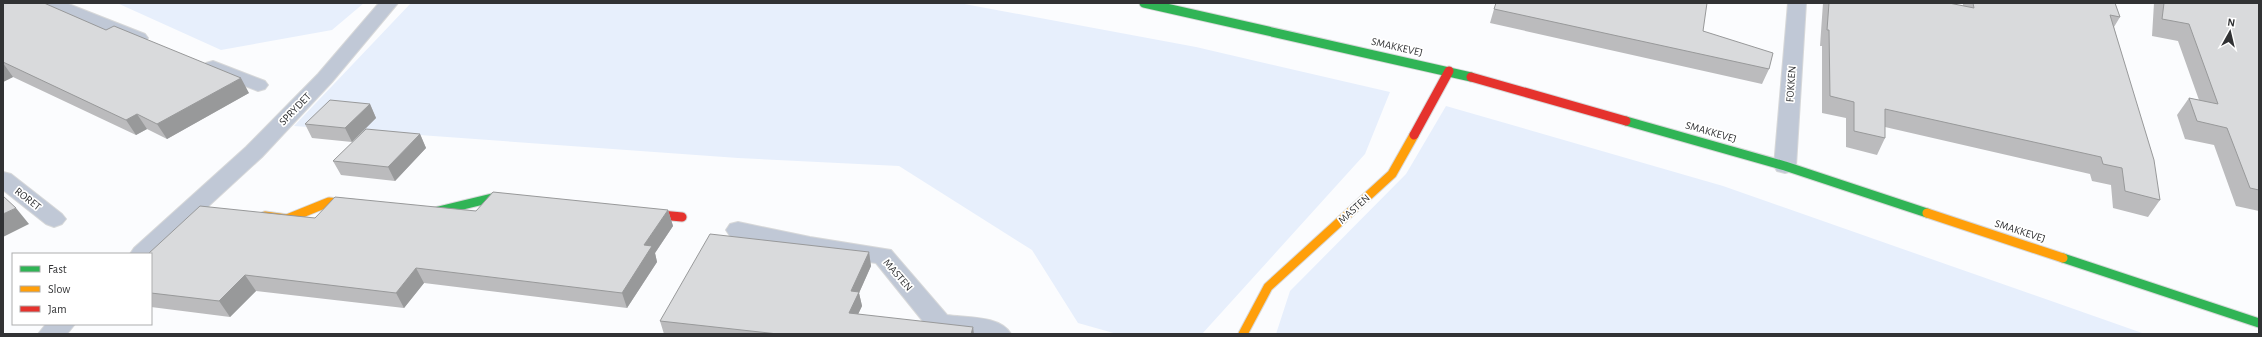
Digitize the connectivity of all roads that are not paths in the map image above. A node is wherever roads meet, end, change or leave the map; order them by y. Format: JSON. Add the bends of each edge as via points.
{"nodes":[{"id":1,"x":50,"y":3,"type":"edge"},
{"id":2,"x":389,"y":3,"type":"edge"},
{"id":3,"x":1144,"y":3,"type":"edge"},
{"id":4,"x":1797,"y":3,"type":"edge"},
{"id":5,"x":155,"y":44,"type":"edge"},
{"id":6,"x":199,"y":62,"type":"edge"},
{"id":7,"x":1449,"y":71,"type":"junction"},
{"id":8,"x":258,"y":85,"type":"dead end"},
{"id":9,"x":1785,"y":166,"type":"junction"},
{"id":10,"x":3,"y":179,"type":"edge"},
{"id":11,"x":524,"y":201,"type":"edge"},
{"id":12,"x":368,"y":206,"type":"edge"},
{"id":13,"x":407,"y":210,"type":"edge"},
{"id":14,"x":627,"y":211,"type":"edge"},
{"id":15,"x":256,"y":215,"type":"edge"},
{"id":16,"x":682,"y":217,"type":"dead end"},
{"id":17,"x":54,"y":219,"type":"dead end"},
{"id":18,"x":738,"y":230,"type":"dead end"},
{"id":19,"x":143,"y":253,"type":"edge"},
{"id":20,"x":2259,"y":323,"type":"edge"},
{"id":21,"x":61,"y":325,"type":"edge"},
{"id":22,"x":51,"y":334,"type":"edge"},
{"id":23,"x":998,"y":334,"type":"edge"},
{"id":24,"x":1243,"y":334,"type":"edge"}],
"edges":[{"from":1,"to":5,"type":"street"},
{"from":2,"to":19,"type":"street","name":"SPRYDET","via":[[325,78],[198,209]]},
{"from":3,"to":7,"type":"street","name":"SMAKKEVEJ"},
{"from":4,"to":9,"type":"street","name":"FOKKEN"},
{"from":6,"to":8,"type":"street"},
{"from":7,"to":9,"type":"street","name":"SMAKKEVEJ"},
{"from":7,"to":24,"type":"street","name":"MASTEN","via":[[1392,174],[1268,287]]},
{"from":9,"to":20,"type":"street","name":"SMAKKEVEJ"},
{"from":10,"to":17,"type":"street","name":"RORET"},
{"from":11,"to":13,"type":"street","via":[[492,198],[430,213]]},
{"from":12,"to":15,"type":"street","via":[[329,202],[287,219]]},
{"from":14,"to":16,"type":"street"},
{"from":18,"to":23,"type":"street","name":"MASTEN","via":[[810,245],[883,256],[939,322],[994,331]]},
{"from":21,"to":22,"type":"street"}]}
